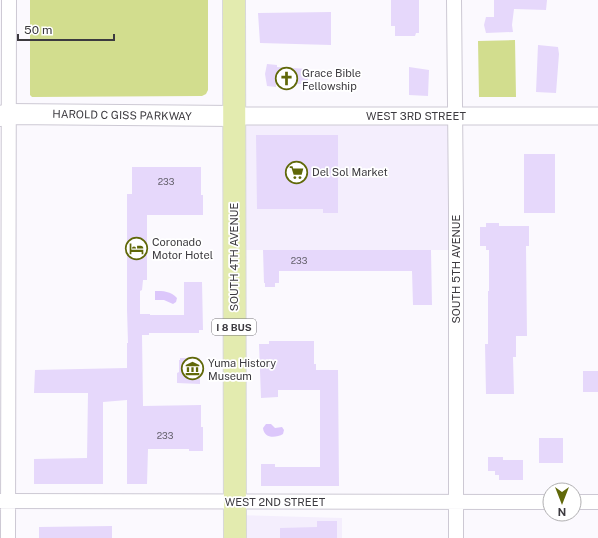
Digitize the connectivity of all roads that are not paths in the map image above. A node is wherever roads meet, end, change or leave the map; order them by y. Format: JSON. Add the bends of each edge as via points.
{"nodes":[{"id":1,"x":9,"y":0,"type":"edge"},
{"id":2,"x":234,"y":0,"type":"edge"},
{"id":3,"x":454,"y":0,"type":"edge"},
{"id":4,"x":3,"y":114,"type":"edge"},
{"id":5,"x":234,"y":116,"type":"junction"},
{"id":6,"x":455,"y":116,"type":"junction"},
{"id":7,"x":598,"y":116,"type":"edge"},
{"id":8,"x":4,"y":501,"type":"edge"},
{"id":9,"x":235,"y":502,"type":"junction"},
{"id":10,"x":456,"y":502,"type":"junction"},
{"id":11,"x":542,"y":502,"type":"edge"},
{"id":12,"x":582,"y":502,"type":"edge"},
{"id":13,"x":598,"y":502,"type":"edge"},
{"id":14,"x":8,"y":538,"type":"edge"},
{"id":15,"x":235,"y":538,"type":"edge"},
{"id":16,"x":456,"y":538,"type":"edge"}],
"edges":[{"from":1,"to":4,"type":"street"},
{"from":2,"to":5,"type":"main road","name":"SOUTH 4TH AVENUE","number":"I 8 BUS"},
{"from":3,"to":6,"type":"street","name":"SOUTH 5TH AVENUE"},
{"from":4,"to":5,"type":"main road","name":"HAROLD C GISS PARKWAY"},
{"from":4,"to":8,"type":"street"},
{"from":5,"to":6,"type":"street","name":"WEST 3RD STREET"},
{"from":5,"to":9,"type":"main road","name":"SOUTH 4TH AVENUE","number":"I 8 BUS"},
{"from":6,"to":7,"type":"street","name":"WEST 3RD STREET"},
{"from":6,"to":10,"type":"street","name":"SOUTH 5TH AVENUE"},
{"from":8,"to":9,"type":"street","name":"WEST 2ND STREET"},
{"from":8,"to":14,"type":"street"},
{"from":9,"to":10,"type":"street","name":"WEST 2ND STREET"},
{"from":9,"to":15,"type":"main road","name":"SOUTH 4TH AVENUE","number":"I 8 BUS"},
{"from":10,"to":11,"type":"street","name":"WEST 2ND STREET"},
{"from":10,"to":16,"type":"street","name":"SOUTH 5TH AVENUE"},
{"from":12,"to":13,"type":"street"}]}
